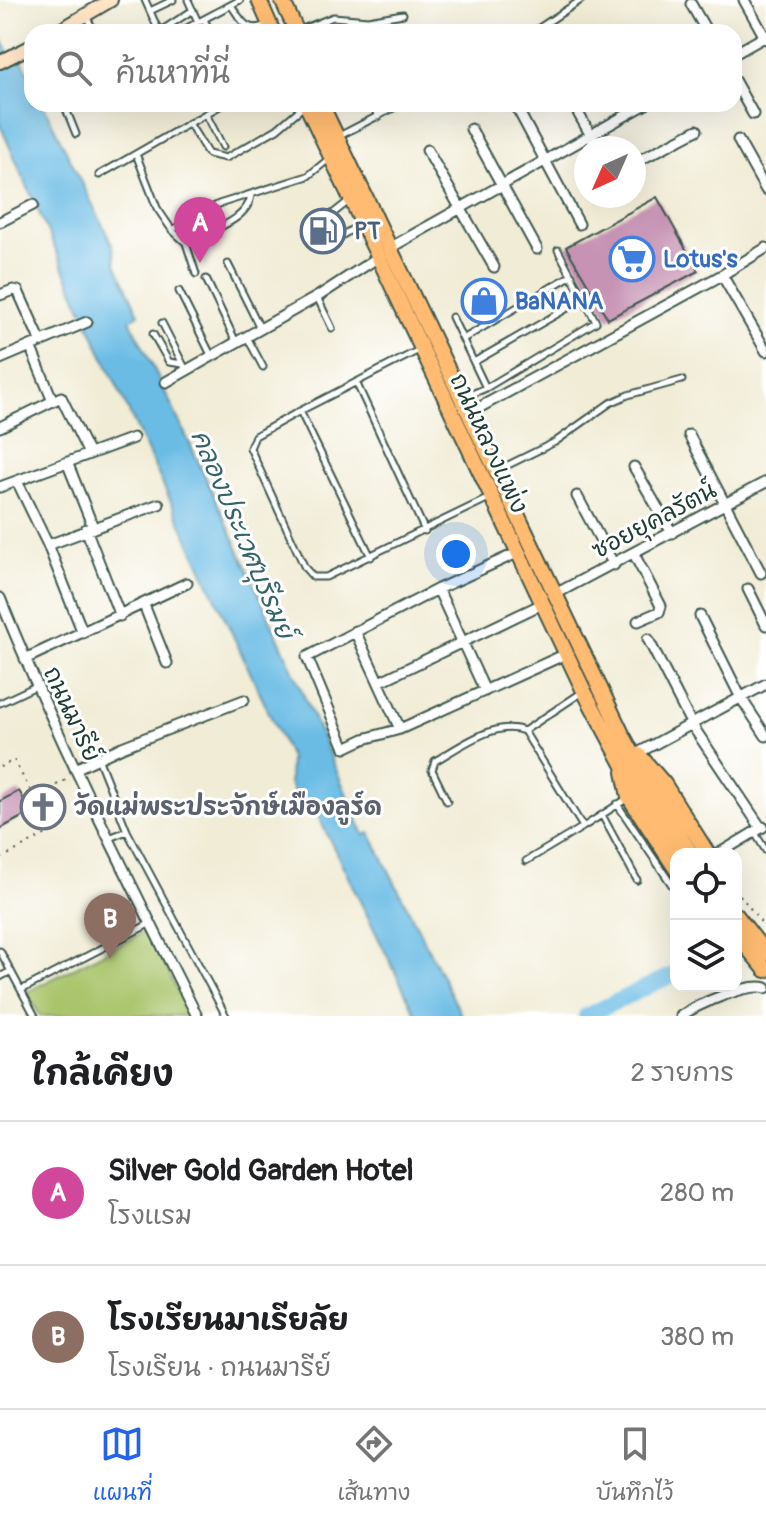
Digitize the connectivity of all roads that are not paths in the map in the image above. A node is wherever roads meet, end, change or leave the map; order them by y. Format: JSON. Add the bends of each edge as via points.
{"nodes":[{"id":1,"x":111,"y":0,"type":"edge"},
{"id":2,"x":145,"y":0,"type":"edge"},
{"id":3,"x":173,"y":0,"type":"edge"},
{"id":4,"x":188,"y":0,"type":"edge"},
{"id":5,"x":259,"y":0,"type":"edge"},
{"id":6,"x":269,"y":0,"type":"edge"},
{"id":7,"x":282,"y":0,"type":"edge"},
{"id":8,"x":581,"y":0,"type":"edge"},
{"id":9,"x":744,"y":0,"type":"edge"},
{"id":10,"x":235,"y":2,"type":"edge"},
{"id":11,"x":691,"y":4,"type":"dead end"},
{"id":12,"x":193,"y":10,"type":"junction"},
{"id":13,"x":150,"y":11,"type":"junction"},
{"id":14,"x":86,"y":14,"type":"junction"},
{"id":15,"x":403,"y":14,"type":"dead end"},
{"id":16,"x":201,"y":20,"type":"junction"},
{"id":17,"x":368,"y":20,"type":"junction"},
{"id":18,"x":78,"y":24,"type":"edge"},
{"id":19,"x":90,"y":24,"type":"edge"},
{"id":20,"x":156,"y":24,"type":"edge"},
{"id":21,"x":171,"y":24,"type":"edge"},
{"id":22,"x":194,"y":24,"type":"edge"},
{"id":23,"x":204,"y":24,"type":"edge"},
{"id":24,"x":246,"y":24,"type":"edge"},
{"id":25,"x":270,"y":24,"type":"edge"},
{"id":26,"x":280,"y":24,"type":"edge"},
{"id":27,"x":292,"y":24,"type":"edge"},
{"id":28,"x":316,"y":24,"type":"edge"},
{"id":29,"x":370,"y":24,"type":"edge"},
{"id":30,"x":545,"y":24,"type":"edge"},
{"id":31,"x":702,"y":24,"type":"edge"},
{"id":32,"x":766,"y":38,"type":"edge"},
{"id":33,"x":24,"y":50,"type":"edge"},
{"id":34,"x":742,"y":50,"type":"edge"},
{"id":35,"x":0,"y":62,"type":"edge"},
{"id":36,"x":742,"y":94,"type":"edge"},
{"id":37,"x":67,"y":112,"type":"edge"},
{"id":38,"x":209,"y":112,"type":"edge"},
{"id":39,"x":297,"y":112,"type":"edge"},
{"id":40,"x":311,"y":112,"type":"edge"},
{"id":41,"x":321,"y":112,"type":"edge"},
{"id":42,"x":322,"y":112,"type":"edge"},
{"id":43,"x":333,"y":112,"type":"edge"},
{"id":44,"x":376,"y":112,"type":"edge"},
{"id":45,"x":387,"y":112,"type":"edge"},
{"id":46,"x":519,"y":112,"type":"edge"},
{"id":47,"x":578,"y":112,"type":"edge"},
{"id":48,"x":625,"y":112,"type":"edge"},
{"id":49,"x":206,"y":114,"type":"junction"},
{"id":50,"x":753,"y":114,"type":"dead end"},
{"id":51,"x":378,"y":117,"type":"junction"},
{"id":52,"x":189,"y":123,"type":"junction"},
{"id":53,"x":471,"y":129,"type":"dead end"},
{"id":54,"x":697,"y":130,"type":"dead end"},
{"id":55,"x":76,"y":134,"type":"dead end"},
{"id":56,"x":343,"y":134,"type":"junction"},
{"id":57,"x":591,"y":135,"type":"junction"},
{"id":58,"x":738,"y":140,"type":"dead end"},
{"id":59,"x":223,"y":147,"type":"dead end"},
{"id":60,"x":427,"y":150,"type":"dead end"},
{"id":61,"x":136,"y":154,"type":"junction"},
{"id":62,"x":337,"y":156,"type":"junction"},
{"id":63,"x":646,"y":157,"type":"edge"},
{"id":64,"x":545,"y":161,"type":"junction"},
{"id":65,"x":99,"y":175,"type":"dead end"},
{"id":66,"x":501,"y":185,"type":"junction"},
{"id":67,"x":766,"y":190,"type":"edge"},
{"id":68,"x":251,"y":195,"type":"junction"},
{"id":69,"x":350,"y":200,"type":"junction"},
{"id":70,"x":33,"y":205,"type":"dead end"},
{"id":71,"x":460,"y":208,"type":"junction"},
{"id":72,"x":0,"y":222,"type":"edge"},
{"id":73,"x":361,"y":223,"type":"junction"},
{"id":74,"x":320,"y":224,"type":"dead end"},
{"id":75,"x":579,"y":224,"type":"dead end"},
{"id":76,"x":172,"y":230,"type":"junction"},
{"id":77,"x":327,"y":237,"type":"dead end"},
{"id":78,"x":186,"y":243,"type":"junction"},
{"id":79,"x":395,"y":245,"type":"junction"},
{"id":80,"x":537,"y":249,"type":"dead end"},
{"id":81,"x":558,"y":250,"type":"dead end"},
{"id":82,"x":765,"y":252,"type":"edge"},
{"id":83,"x":377,"y":258,"type":"junction"},
{"id":84,"x":228,"y":264,"type":"dead end"},
{"id":85,"x":494,"y":267,"type":"dead end"},
{"id":86,"x":196,"y":274,"type":"dead end"},
{"id":87,"x":572,"y":275,"type":"junction"},
{"id":88,"x":722,"y":275,"type":"junction"},
{"id":89,"x":206,"y":279,"type":"dead end"},
{"id":90,"x":179,"y":291,"type":"dead end"},
{"id":91,"x":0,"y":295,"type":"edge"},
{"id":92,"x":317,"y":297,"type":"junction"},
{"id":93,"x":585,"y":298,"type":"junction"},
{"id":94,"x":452,"y":317,"type":"dead end"},
{"id":95,"x":87,"y":322,"type":"dead end"},
{"id":96,"x":162,"y":323,"type":"dead end"},
{"id":97,"x":332,"y":328,"type":"dead end"},
{"id":98,"x":261,"y":329,"type":"junction"},
{"id":99,"x":153,"y":334,"type":"dead end"},
{"id":100,"x":247,"y":337,"type":"junction"},
{"id":101,"x":463,"y":339,"type":"junction"},
{"id":102,"x":41,"y":342,"type":"junction"},
{"id":103,"x":237,"y":343,"type":"junction"},
{"id":104,"x":764,"y":344,"type":"edge"},
{"id":105,"x":30,"y":346,"type":"junction"},
{"id":106,"x":420,"y":349,"type":"junction"},
{"id":107,"x":212,"y":356,"type":"junction"},
{"id":108,"x":0,"y":359,"type":"edge"},
{"id":109,"x":474,"y":362,"type":"junction"},
{"id":110,"x":184,"y":367,"type":"junction"},
{"id":111,"x":263,"y":367,"type":"dead end"},
{"id":112,"x":682,"y":380,"type":"dead end"},
{"id":113,"x":166,"y":382,"type":"dead end"},
{"id":114,"x":356,"y":382,"type":"junction"},
{"id":115,"x":486,"y":388,"type":"junction"},
{"id":116,"x":52,"y":399,"type":"junction"},
{"id":117,"x":469,"y":404,"type":"junction"},
{"id":118,"x":300,"y":411,"type":"junction"},
{"id":119,"x":0,"y":427,"type":"edge"},
{"id":120,"x":689,"y":435,"type":"dead end"},
{"id":121,"x":133,"y":438,"type":"dead end"},
{"id":122,"x":89,"y":454,"type":"junction"},
{"id":123,"x":67,"y":462,"type":"junction"},
{"id":124,"x":634,"y":467,"type":"dead end"},
{"id":125,"x":502,"y":468,"type":"junction"},
{"id":126,"x":17,"y":481,"type":"junction"},
{"id":127,"x":766,"y":482,"type":"edge"},
{"id":128,"x":0,"y":487,"type":"edge"},
{"id":129,"x":577,"y":496,"type":"dead end"},
{"id":130,"x":490,"y":498,"type":"junction"},
{"id":131,"x":727,"y":503,"type":"junction"},
{"id":132,"x":159,"y":504,"type":"dead end"},
{"id":133,"x":90,"y":528,"type":"junction"},
{"id":134,"x":425,"y":531,"type":"junction"},
{"id":135,"x":672,"y":533,"type":"junction"},
{"id":136,"x":48,"y":545,"type":"junction"},
{"id":137,"x":517,"y":553,"type":"junction"},
{"id":138,"x":634,"y":554,"type":"junction"},
{"id":139,"x":371,"y":557,"type":"junction"},
{"id":140,"x":614,"y":565,"type":"junction"},
{"id":141,"x":761,"y":573,"type":"dead end"},
{"id":142,"x":187,"y":583,"type":"dead end"},
{"id":143,"x":438,"y":589,"type":"junction"},
{"id":144,"x":748,"y":589,"type":"dead end"},
{"id":145,"x":561,"y":591,"type":"junction"},
{"id":146,"x":0,"y":598,"type":"edge"},
{"id":147,"x":542,"y":604,"type":"junction"},
{"id":148,"x":144,"y":605,"type":"junction"},
{"id":149,"x":120,"y":616,"type":"junction"},
{"id":150,"x":700,"y":616,"type":"dead end"},
{"id":151,"x":638,"y":621,"type":"dead end"},
{"id":152,"x":766,"y":625,"type":"edge"},
{"id":153,"x":355,"y":631,"type":"junction"},
{"id":154,"x":83,"y":633,"type":"junction"},
{"id":155,"x":648,"y":639,"type":"dead end"},
{"id":156,"x":462,"y":641,"type":"junction"},
{"id":157,"x":566,"y":654,"type":"junction"},
{"id":158,"x":25,"y":659,"type":"junction"},
{"id":159,"x":167,"y":663,"type":"dead end"},
{"id":160,"x":379,"y":682,"type":"junction"},
{"id":161,"x":766,"y":684,"type":"edge"},
{"id":162,"x":36,"y":686,"type":"junction"},
{"id":163,"x":485,"y":691,"type":"junction"},
{"id":164,"x":584,"y":691,"type":"junction"},
{"id":165,"x":741,"y":698,"type":"junction"},
{"id":166,"x":244,"y":700,"type":"dead end"},
{"id":167,"x":0,"y":703,"type":"edge"},
{"id":168,"x":692,"y":725,"type":"junction"},
{"id":169,"x":400,"y":729,"type":"junction"},
{"id":170,"x":524,"y":731,"type":"junction"},
{"id":171,"x":766,"y":736,"type":"edge"},
{"id":172,"x":638,"y":754,"type":"junction"},
{"id":173,"x":98,"y":758,"type":"junction"},
{"id":174,"x":76,"y":772,"type":"junction"},
{"id":175,"x":630,"y":799,"type":"junction"},
{"id":176,"x":447,"y":801,"type":"dead end"},
{"id":177,"x":602,"y":815,"type":"junction"},
{"id":178,"x":583,"y":827,"type":"junction"},
{"id":179,"x":761,"y":829,"type":"edge"},
{"id":180,"x":127,"y":831,"type":"junction"},
{"id":181,"x":108,"y":839,"type":"junction"},
{"id":182,"x":675,"y":848,"type":"edge"},
{"id":183,"x":685,"y":848,"type":"edge"},
{"id":184,"x":686,"y":848,"type":"edge"},
{"id":185,"x":695,"y":848,"type":"edge"},
{"id":186,"x":704,"y":848,"type":"edge"},
{"id":187,"x":728,"y":848,"type":"edge"},
{"id":188,"x":766,"y":851,"type":"edge"},
{"id":189,"x":670,"y":860,"type":"edge"},
{"id":190,"x":526,"y":861,"type":"dead end"},
{"id":191,"x":670,"y":879,"type":"edge"},
{"id":192,"x":637,"y":880,"type":"dead end"},
{"id":193,"x":742,"y":907,"type":"edge"},
{"id":194,"x":740,"y":920,"type":"edge"},
{"id":195,"x":150,"y":923,"type":"junction"},
{"id":196,"x":742,"y":934,"type":"edge"},
{"id":197,"x":742,"y":941,"type":"edge"},
{"id":198,"x":766,"y":944,"type":"edge"},
{"id":199,"x":0,"y":951,"type":"edge"},
{"id":200,"x":766,"y":954,"type":"edge"},
{"id":201,"x":766,"y":963,"type":"edge"},
{"id":202,"x":766,"y":970,"type":"edge"},
{"id":203,"x":11,"y":971,"type":"junction"},
{"id":204,"x":0,"y":977,"type":"edge"},
{"id":205,"x":766,"y":988,"type":"edge"},
{"id":206,"x":21,"y":990,"type":"junction"},
{"id":207,"x":35,"y":1016,"type":"edge"},
{"id":208,"x":197,"y":1016,"type":"edge"},
{"id":209,"x":226,"y":1016,"type":"edge"},
{"id":210,"x":681,"y":1016,"type":"edge"}],
"edges":[{"from":1,"to":14,"type":"street"},
{"from":2,"to":13,"type":"lane"},
{"from":3,"to":13,"type":"lane"},
{"from":4,"to":12,"type":"lane"},
{"from":5,"to":25,"type":"main road"},
{"from":6,"to":26,"type":"main road"},
{"from":7,"to":27,"type":"main road"},
{"from":8,"to":30,"type":"lane"},
{"from":9,"to":32,"type":"street"},
{"from":10,"to":16,"type":"lane"},
{"from":10,"to":24,"type":"lane"},
{"from":11,"to":31,"type":"street"},
{"from":12,"to":16,"type":"lane"},
{"from":12,"to":21,"type":"lane"},
{"from":13,"to":20,"type":"lane"},
{"from":14,"to":18,"type":"street"},
{"from":14,"to":19,"type":"lane"},
{"from":15,"to":17,"type":"lane"},
{"from":16,"to":22,"type":"lane"},
{"from":16,"to":23,"type":"lane"},
{"from":17,"to":28,"type":"lane","via":[[333,17]]},
{"from":17,"to":29,"type":"lane"},
{"from":32,"to":34,"type":"street"},
{"from":33,"to":35,"type":"street"},
{"from":36,"to":50,"type":"street"},
{"from":37,"to":55,"type":"lane"},
{"from":38,"to":49,"type":"lane"},
{"from":39,"to":52,"type":"lane","via":[[226,158],[208,154]]},
{"from":40,"to":62,"type":"main road","name":"ถนนหลวงแพ่ง"},
{"from":41,"to":62,"type":"main road"},
{"from":42,"to":183,"type":"main road","via":[[571,652],[648,793]]},
{"from":43,"to":56,"type":"main road","name":"ถนนหลวงแพ่ง"},
{"from":44,"to":51,"type":"lane"},
{"from":45,"to":51,"type":"lane"},
{"from":46,"to":64,"type":"street"},
{"from":47,"to":57,"type":"street"},
{"from":48,"to":57,"type":"street"},
{"from":49,"to":52,"type":"lane"},
{"from":49,"to":59,"type":"lane"},
{"from":51,"to":56,"type":"lane"},
{"from":52,"to":61,"type":"lane"},
{"from":53,"to":66,"type":"street"},
{"from":54,"to":63,"type":"street"},
{"from":56,"to":79,"type":"main road","name":"ถนนหลวงแพ่ง"},
{"from":57,"to":64,"type":"street"},
{"from":58,"to":67,"type":"street"},
{"from":60,"to":71,"type":"street"},
{"from":61,"to":65,"type":"lane"},
{"from":61,"to":76,"type":"lane","via":[[150,195]]},
{"from":62,"to":68,"type":"lane","via":[[308,176]]},
{"from":62,"to":69,"type":"main road","name":"ถนนหลวงแพ่ง"},
{"from":62,"to":184,"type":"main road","via":[[621,732]]},
{"from":64,"to":66,"type":"street"},
{"from":64,"to":75,"type":"street"},
{"from":66,"to":71,"type":"street"},
{"from":66,"to":80,"type":"street"},
{"from":68,"to":76,"type":"lane","via":[[219,204]]},
{"from":68,"to":78,"type":"lane","via":[[244,213]]},
{"from":69,"to":73,"type":"main road","name":"ถนนหลวงแพ่ง"},
{"from":69,"to":74,"type":"lane"},
{"from":70,"to":72,"type":"street"},
{"from":71,"to":79,"type":"street"},
{"from":71,"to":85,"type":"street"},
{"from":73,"to":77,"type":"lane","via":[[337,239]]},
{"from":73,"to":83,"type":"main road","name":"ถนนหลวงแพ่ง"},
{"from":76,"to":78,"type":"lane"},
{"from":78,"to":86,"type":"lane"},
{"from":79,"to":117,"type":"main road","name":"ถนนหลวงแพ่ง"},
{"from":81,"to":87,"type":"lane"},
{"from":82,"to":88,"type":"street"},
{"from":83,"to":92,"type":"street"},
{"from":83,"to":106,"type":"main road","name":"ถนนหลวงแพ่ง"},
{"from":84,"to":98,"type":"lane"},
{"from":87,"to":93,"type":"lane"},
{"from":87,"to":101,"type":"lane"},
{"from":88,"to":104,"type":"street"},
{"from":88,"to":117,"type":"street"},
{"from":89,"to":103,"type":"lane"},
{"from":90,"to":107,"type":"lane"},
{"from":91,"to":102,"type":"street","via":[[18,291]]},
{"from":92,"to":97,"type":"lane"},
{"from":92,"to":98,"type":"street"},
{"from":93,"to":109,"type":"lane"},
{"from":93,"to":115,"type":"lane","via":[[595,317],[592,326]]},
{"from":94,"to":101,"type":"lane"},
{"from":95,"to":102,"type":"street"},
{"from":96,"to":110,"type":"lane"},
{"from":98,"to":100,"type":"street"},
{"from":99,"to":110,"type":"lane","via":[[169,362]]},
{"from":100,"to":103,"type":"street"},
{"from":100,"to":111,"type":"lane"},
{"from":101,"to":109,"type":"lane"},
{"from":102,"to":105,"type":"street"},
{"from":103,"to":107,"type":"street"},
{"from":105,"to":108,"type":"street"},
{"from":105,"to":116,"type":"street"},
{"from":106,"to":114,"type":"lane"},
{"from":106,"to":130,"type":"main road","name":"ถนนหลวงแพ่ง"},
{"from":107,"to":110,"type":"street"},
{"from":109,"to":115,"type":"lane"},
{"from":110,"to":113,"type":"street"},
{"from":112,"to":125,"type":"lane","via":[[610,403],[555,442]]},
{"from":114,"to":118,"type":"lane"},
{"from":114,"to":134,"type":"lane"},
{"from":115,"to":117,"type":"lane"},
{"from":116,"to":119,"type":"street"},
{"from":116,"to":122,"type":"street","via":[[63,399]]},
{"from":117,"to":125,"type":"main road","name":"ถนนหลวงแพ่ง"},
{"from":118,"to":139,"type":"lane"},
{"from":118,"to":139,"type":"lane","via":[[255,436],[250,448],[305,568],[313,577],[326,577]]},
{"from":120,"to":131,"type":"street"},
{"from":121,"to":122,"type":"street"},
{"from":122,"to":123,"type":"street"},
{"from":123,"to":126,"type":"street"},
{"from":123,"to":133,"type":"street"},
{"from":124,"to":135,"type":"street"},
{"from":125,"to":145,"type":"main road","name":"ถนนหลวงแพ่ง"},
{"from":126,"to":128,"type":"street"},
{"from":126,"to":136,"type":"street"},
{"from":127,"to":131,"type":"street","name":"ซอยยุคลรัตน์"},
{"from":129,"to":140,"type":"street"},
{"from":130,"to":134,"type":"lane"},
{"from":130,"to":137,"type":"main road","name":"ถนนหลวงแพ่ง"},
{"from":131,"to":135,"type":"street","name":"ซอยยุคลรัตน์"},
{"from":131,"to":141,"type":"street"},
{"from":132,"to":133,"type":"street"},
{"from":133,"to":136,"type":"street"},
{"from":133,"to":149,"type":"street"},
{"from":134,"to":139,"type":"lane"},
{"from":135,"to":138,"type":"street","name":"ซอยยุคลรัตน์"},
{"from":136,"to":154,"type":"street"},
{"from":137,"to":143,"type":"street"},
{"from":137,"to":147,"type":"main road","name":"ถนนหลวงแพ่ง"},
{"from":138,"to":140,"type":"street","name":"ซอยยุคลรัตน์"},
{"from":138,"to":151,"type":"street","via":[[661,606]]},
{"from":140,"to":145,"type":"street","name":"ซอยยุคลรัตน์"},
{"from":142,"to":148,"type":"street"},
{"from":143,"to":153,"type":"street"},
{"from":143,"to":156,"type":"street"},
{"from":144,"to":152,"type":"street"},
{"from":145,"to":172,"type":"main road","name":"ถนนหลวงแพ่ง"},
{"from":146,"to":158,"type":"street","name":"ถนนมารีย์"},
{"from":147,"to":156,"type":"street"},
{"from":147,"to":157,"type":"main road","name":"ถนนหลวงแพ่ง"},
{"from":148,"to":149,"type":"street"},
{"from":148,"to":159,"type":"street"},
{"from":149,"to":154,"type":"street"},
{"from":150,"to":165,"type":"street"},
{"from":153,"to":160,"type":"street"},
{"from":153,"to":169,"type":"street","via":[[307,657],[345,748]]},
{"from":154,"to":158,"type":"street"},
{"from":155,"to":168,"type":"street"},
{"from":156,"to":160,"type":"street"},
{"from":156,"to":163,"type":"street"},
{"from":157,"to":163,"type":"street"},
{"from":157,"to":164,"type":"main road","name":"ถนนหลวงแพ่ง"},
{"from":158,"to":162,"type":"street","name":"ถนนมารีย์"},
{"from":160,"to":169,"type":"street"},
{"from":161,"to":165,"type":"street"},
{"from":162,"to":167,"type":"lane"},
{"from":162,"to":174,"type":"street","name":"ถนนมารีย์"},
{"from":163,"to":169,"type":"street"},
{"from":164,"to":170,"type":"lane"},
{"from":164,"to":175,"type":"main road","name":"ถนนหลวงแพ่ง","via":[[624,766]]},
{"from":165,"to":168,"type":"street"},
{"from":165,"to":171,"type":"street"},
{"from":166,"to":173,"type":"street"},
{"from":168,"to":172,"type":"street"},
{"from":168,"to":179,"type":"street"},
{"from":170,"to":176,"type":"lane","via":[[493,731],[435,761],[432,770]]},
{"from":170,"to":178,"type":"lane"},
{"from":172,"to":185,"type":"main road","name":"ถนนหลวงแพ่ง"},
{"from":172,"to":186,"type":"main road"},
{"from":173,"to":174,"type":"street"},
{"from":173,"to":180,"type":"lane"},
{"from":174,"to":181,"type":"street","name":"ถนนมารีย์"},
{"from":175,"to":177,"type":"lane"},
{"from":175,"to":182,"type":"main road"},
{"from":175,"to":189,"type":"main road"},
{"from":175,"to":191,"type":"lane"},
{"from":177,"to":178,"type":"lane"},
{"from":177,"to":192,"type":"lane"},
{"from":178,"to":190,"type":"lane"},
{"from":179,"to":187,"type":"street"},
{"from":179,"to":188,"type":"lane"},
{"from":180,"to":181,"type":"lane"},
{"from":180,"to":209,"type":"lane"},
{"from":181,"to":195,"type":"street","name":"ถนนมารีย์"},
{"from":193,"to":198,"type":"main road"},
{"from":194,"to":200,"type":"main road"},
{"from":195,"to":206,"type":"lane"},
{"from":195,"to":208,"type":"street","name":"ถนนมารีย์"},
{"from":196,"to":201,"type":"main road"},
{"from":197,"to":202,"type":"main road"},
{"from":199,"to":203,"type":"lane"},
{"from":203,"to":204,"type":"lane"},
{"from":203,"to":206,"type":"lane"},
{"from":205,"to":210,"type":"street","via":[[748,988]]},
{"from":206,"to":207,"type":"lane"}]}
